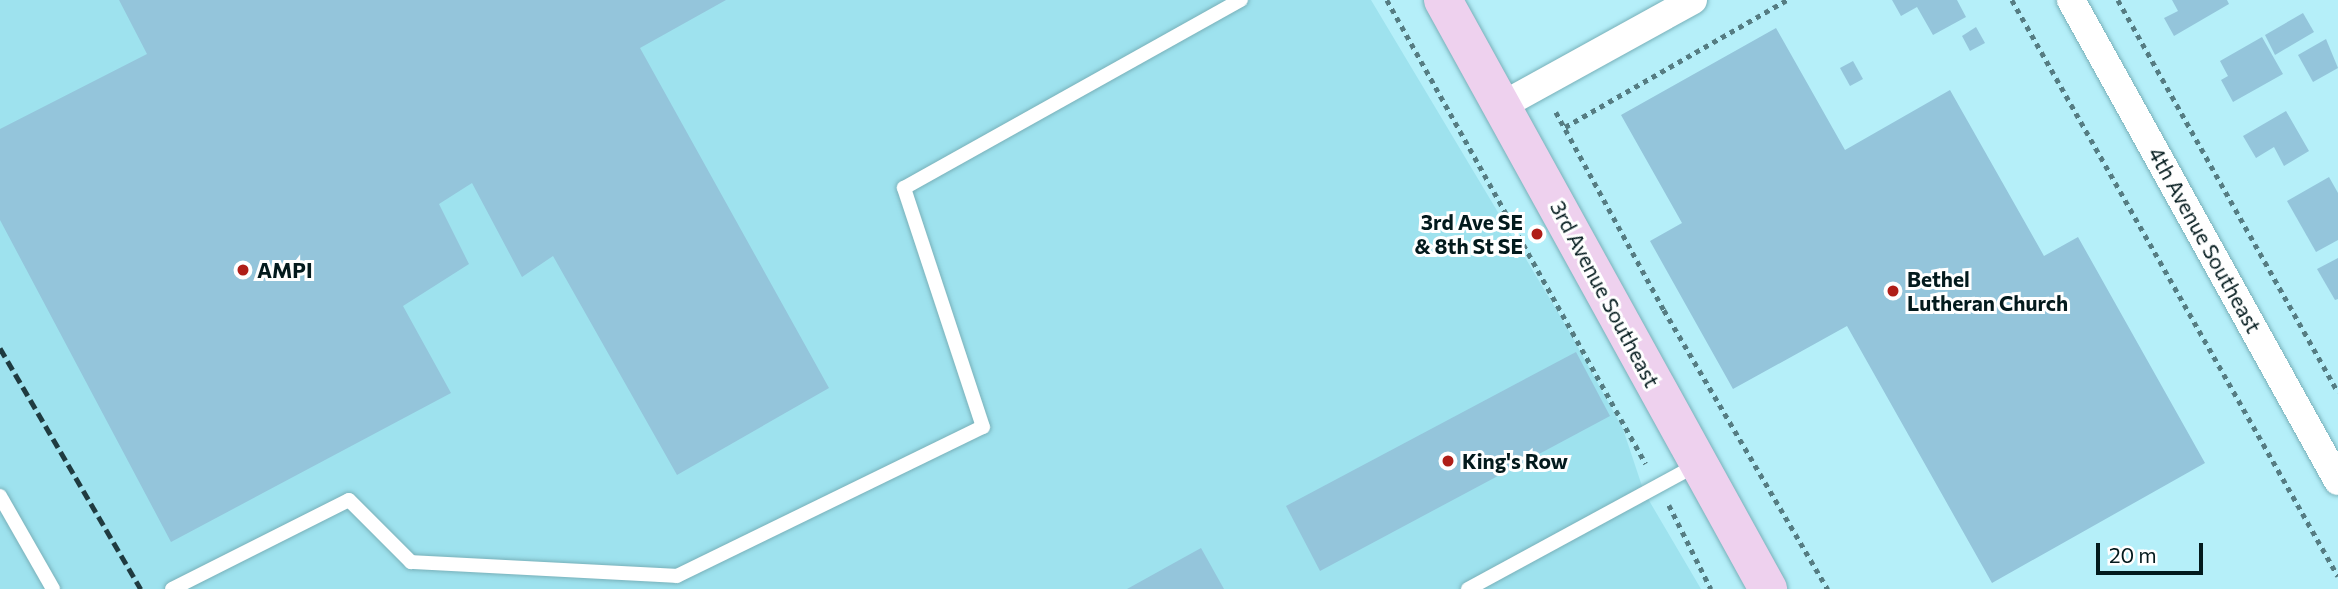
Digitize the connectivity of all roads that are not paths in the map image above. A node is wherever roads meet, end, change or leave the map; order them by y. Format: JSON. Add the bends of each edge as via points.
{"nodes":[{"id":1,"x":1241,"y":0,"type":"edge"},
{"id":2,"x":1443,"y":0,"type":"edge"},
{"id":3,"x":1693,"y":0,"type":"edge"},
{"id":4,"x":2071,"y":0,"type":"edge"},
{"id":5,"x":1503,"y":105,"type":"junction"},
{"id":6,"x":1698,"y":464,"type":"junction"},
{"id":7,"x":2338,"y":481,"type":"edge"},
{"id":8,"x":0,"y":496,"type":"edge"},
{"id":9,"x":53,"y":589,"type":"edge"},
{"id":10,"x":172,"y":589,"type":"edge"},
{"id":11,"x":1468,"y":589,"type":"edge"},
{"id":12,"x":1768,"y":589,"type":"edge"}],
"edges":[{"from":1,"to":10,"type":"lane","via":[[904,188],[983,427],[677,576],[411,562],[349,500]]},
{"from":2,"to":5,"type":"main road","name":"3rd Avenue Southeast"},
{"from":3,"to":5,"type":"street"},
{"from":4,"to":7,"type":"street","name":"4th Avenue Southeast"},
{"from":5,"to":6,"type":"main road","name":"3rd Avenue Southeast"},
{"from":6,"to":11,"type":"lane"},
{"from":6,"to":12,"type":"main road","name":"3rd Avenue Southeast"},
{"from":8,"to":9,"type":"lane"}]}
